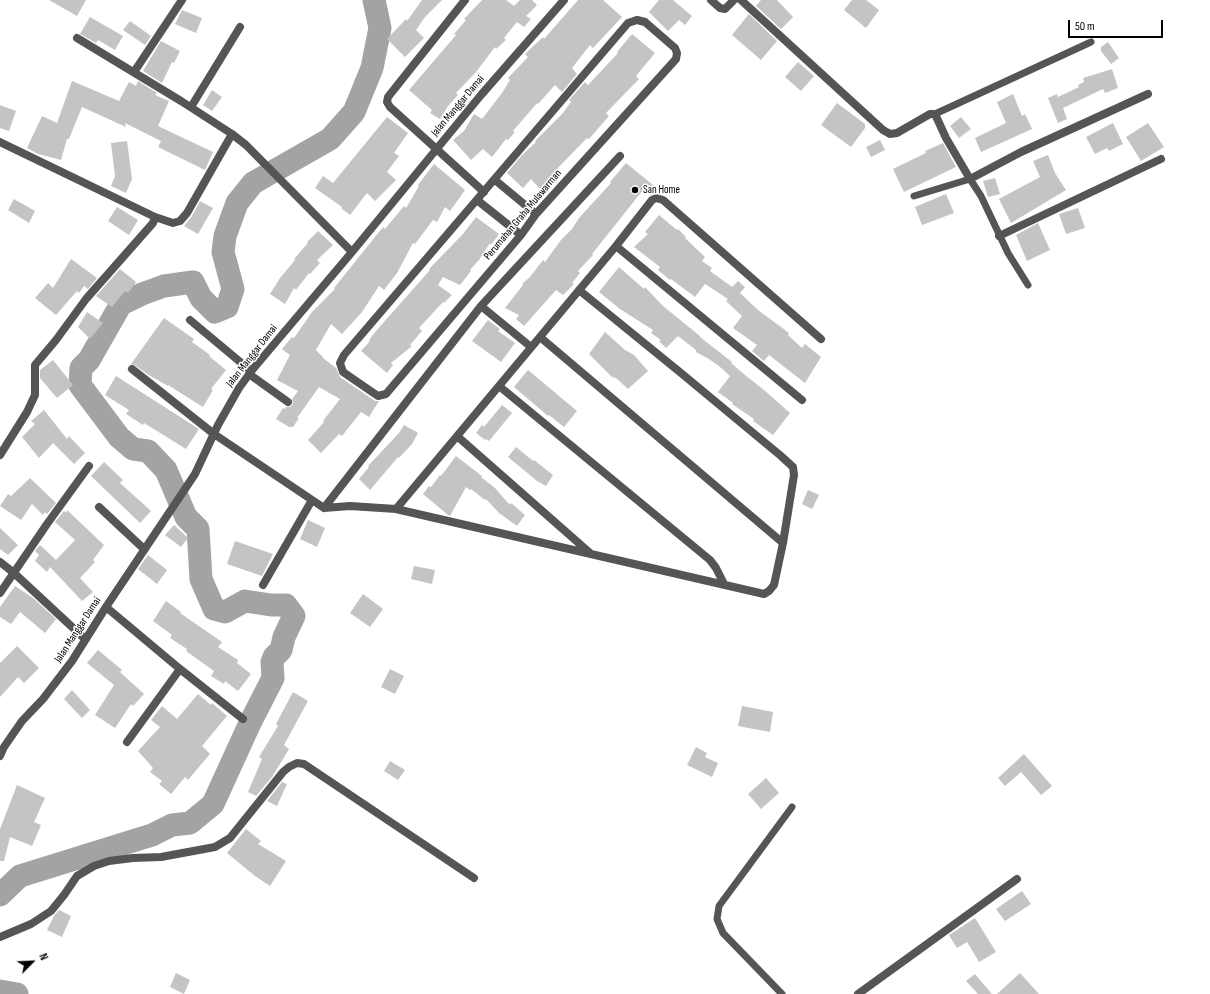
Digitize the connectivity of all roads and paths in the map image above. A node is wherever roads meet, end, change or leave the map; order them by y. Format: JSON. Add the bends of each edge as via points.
{"nodes":[{"id":1,"x":182,"y":0,"type":"edge"},
{"id":2,"x":465,"y":0,"type":"edge"},
{"id":3,"x":564,"y":0,"type":"edge"},
{"id":4,"x":711,"y":0,"type":"edge"},
{"id":5,"x":734,"y":0,"type":"edge"},
{"id":6,"x":741,"y":0,"type":"edge"},
{"id":7,"x":240,"y":27,"type":"dead end"},
{"id":8,"x":78,"y":38,"type":"dead end"},
{"id":9,"x":1091,"y":42,"type":"dead end"},
{"id":10,"x":134,"y":72,"type":"junction"},
{"id":11,"x":1148,"y":94,"type":"dead end"},
{"id":12,"x":191,"y":107,"type":"junction"},
{"id":13,"x":935,"y":114,"type":"junction"},
{"id":14,"x":232,"y":134,"type":"junction"},
{"id":15,"x":0,"y":142,"type":"edge"},
{"id":16,"x":437,"y":148,"type":"junction"},
{"id":17,"x":620,"y":156,"type":"dead end"},
{"id":18,"x":1161,"y":159,"type":"dead end"},
{"id":19,"x":970,"y":179,"type":"junction"},
{"id":20,"x":495,"y":180,"type":"junction"},
{"id":21,"x":484,"y":192,"type":"junction"},
{"id":22,"x":914,"y":196,"type":"dead end"},
{"id":23,"x":478,"y":200,"type":"junction"},
{"id":24,"x":536,"y":214,"type":"junction"},
{"id":25,"x":155,"y":217,"type":"junction"},
{"id":26,"x":521,"y":235,"type":"junction"},
{"id":27,"x":999,"y":236,"type":"junction"},
{"id":28,"x":616,"y":246,"type":"junction"},
{"id":29,"x":352,"y":252,"type":"junction"},
{"id":30,"x":1028,"y":285,"type":"dead end"},
{"id":31,"x":579,"y":290,"type":"junction"},
{"id":32,"x":481,"y":306,"type":"junction"},
{"id":33,"x":190,"y":320,"type":"dead end"},
{"id":34,"x":540,"y":337,"type":"junction"},
{"id":35,"x":821,"y":338,"type":"dead end"},
{"id":36,"x":531,"y":347,"type":"junction"},
{"id":37,"x":132,"y":369,"type":"dead end"},
{"id":38,"x":250,"y":372,"type":"junction"},
{"id":39,"x":499,"y":386,"type":"junction"},
{"id":40,"x":802,"y":400,"type":"dead end"},
{"id":41,"x":288,"y":402,"type":"dead end"},
{"id":42,"x":214,"y":434,"type":"junction"},
{"id":43,"x":457,"y":436,"type":"junction"},
{"id":44,"x":0,"y":455,"type":"edge"},
{"id":45,"x":89,"y":466,"type":"dead end"},
{"id":46,"x":312,"y":500,"type":"junction"},
{"id":47,"x":99,"y":507,"type":"dead end"},
{"id":48,"x":324,"y":508,"type":"junction"},
{"id":49,"x":396,"y":509,"type":"junction"},
{"id":50,"x":783,"y":543,"type":"junction"},
{"id":51,"x":144,"y":549,"type":"junction"},
{"id":52,"x":591,"y":554,"type":"junction"},
{"id":53,"x":0,"y":562,"type":"edge"},
{"id":54,"x":14,"y":573,"type":"junction"},
{"id":55,"x":724,"y":584,"type":"junction"},
{"id":56,"x":263,"y":585,"type":"dead end"},
{"id":57,"x":0,"y":593,"type":"edge"},
{"id":58,"x":106,"y":607,"type":"junction"},
{"id":59,"x":85,"y":640,"type":"junction"},
{"id":60,"x":180,"y":669,"type":"junction"},
{"id":61,"x":243,"y":719,"type":"dead end"},
{"id":62,"x":127,"y":742,"type":"dead end"},
{"id":63,"x":0,"y":756,"type":"edge"},
{"id":64,"x":792,"y":807,"type":"dead end"},
{"id":65,"x":474,"y":878,"type":"dead end"},
{"id":66,"x":1017,"y":879,"type":"dead end"},
{"id":67,"x":0,"y":937,"type":"edge"},
{"id":68,"x":782,"y":994,"type":"edge"},
{"id":69,"x":858,"y":994,"type":"edge"}],
"edges":[{"from":1,"to":10,"type":"street"},
{"from":2,"to":16,"type":"street","via":[[388,97],[387,102]]},
{"from":3,"to":16,"type":"street","name":"Jalan Manggar Damai"},
{"from":4,"to":5,"type":"street","via":[[725,9]]},
{"from":6,"to":13,"type":"street","via":[[883,130],[890,134],[896,133],[930,114]]},
{"from":7,"to":12,"type":"street"},
{"from":8,"to":10,"type":"street"},
{"from":9,"to":13,"type":"lane"},
{"from":10,"to":12,"type":"street"},
{"from":11,"to":19,"type":"street","via":[[1015,155]]},
{"from":12,"to":14,"type":"street"},
{"from":13,"to":19,"type":"street"},
{"from":14,"to":25,"type":"street","via":[[183,218],[173,223]]},
{"from":14,"to":29,"type":"street"},
{"from":15,"to":25,"type":"street"},
{"from":16,"to":21,"type":"street"},
{"from":16,"to":29,"type":"street","name":"Jalan Manggar Damai"},
{"from":17,"to":32,"type":"street"},
{"from":18,"to":27,"type":"street"},
{"from":19,"to":22,"type":"lane"},
{"from":19,"to":27,"type":"lane","via":[[981,196]]},
{"from":20,"to":21,"type":"street","name":"Perumahan Graha Mulawarman"},
{"from":20,"to":24,"type":"street"},
{"from":20,"to":24,"type":"street","name":"Perumahan Graha Mulawarman","via":[[628,23],[637,20],[645,22],[675,48],[676,59]]},
{"from":21,"to":23,"type":"street","name":"Perumahan Graha Mulawarman"},
{"from":23,"to":26,"type":"street"},
{"from":23,"to":26,"type":"street","name":"Perumahan Graha Mulawarman","via":[[344,355],[340,363],[343,372],[378,396],[386,394]]},
{"from":24,"to":26,"type":"street","name":"Perumahan Graha Mulawarman"},
{"from":25,"to":44,"type":"street","via":[[86,299],[36,365],[35,395]]},
{"from":27,"to":30,"type":"lane"},
{"from":28,"to":31,"type":"street"},
{"from":28,"to":35,"type":"street","via":[[652,200],[663,200]]},
{"from":28,"to":40,"type":"street"},
{"from":29,"to":38,"type":"street","name":"Jalan Manggar Damai"},
{"from":31,"to":34,"type":"street"},
{"from":31,"to":50,"type":"street","via":[[793,467],[794,475]]},
{"from":32,"to":36,"type":"street"},
{"from":32,"to":48,"type":"street"},
{"from":33,"to":38,"type":"street"},
{"from":34,"to":36,"type":"street"},
{"from":34,"to":50,"type":"street"},
{"from":36,"to":39,"type":"street"},
{"from":37,"to":42,"type":"street"},
{"from":38,"to":41,"type":"street"},
{"from":38,"to":42,"type":"street","name":"Jalan Manggar Damai"},
{"from":39,"to":43,"type":"street"},
{"from":39,"to":55,"type":"street","via":[[710,560]]},
{"from":42,"to":46,"type":"street"},
{"from":42,"to":51,"type":"street","name":"Jalan Manggar Damai","via":[[195,474]]},
{"from":43,"to":49,"type":"street"},
{"from":43,"to":52,"type":"street"},
{"from":45,"to":54,"type":"street"},
{"from":46,"to":48,"type":"street"},
{"from":46,"to":56,"type":"street"},
{"from":47,"to":51,"type":"street"},
{"from":48,"to":49,"type":"street","via":[[350,506]]},
{"from":49,"to":52,"type":"street"},
{"from":50,"to":55,"type":"street","via":[[774,585],[769,591],[764,594]]},
{"from":51,"to":58,"type":"street","name":"Jalan Manggar Damai"},
{"from":52,"to":55,"type":"street"},
{"from":53,"to":54,"type":"street"},
{"from":54,"to":57,"type":"street"},
{"from":54,"to":59,"type":"street"},
{"from":58,"to":59,"type":"street","name":"Jalan Manggar Damai"},
{"from":58,"to":60,"type":"street"},
{"from":59,"to":63,"type":"street","name":"Jalan Manggar Damai","via":[[58,680],[22,721]]},
{"from":60,"to":61,"type":"street"},
{"from":60,"to":62,"type":"street"},
{"from":64,"to":68,"type":"lane","via":[[719,906],[717,919],[723,933]]},
{"from":65,"to":67,"type":"street","via":[[304,764],[297,763],[283,772],[230,838],[214,847],[160,857],[109,861],[94,866],[77,876],[51,910],[31,924]]},
{"from":66,"to":69,"type":"street"}]}
